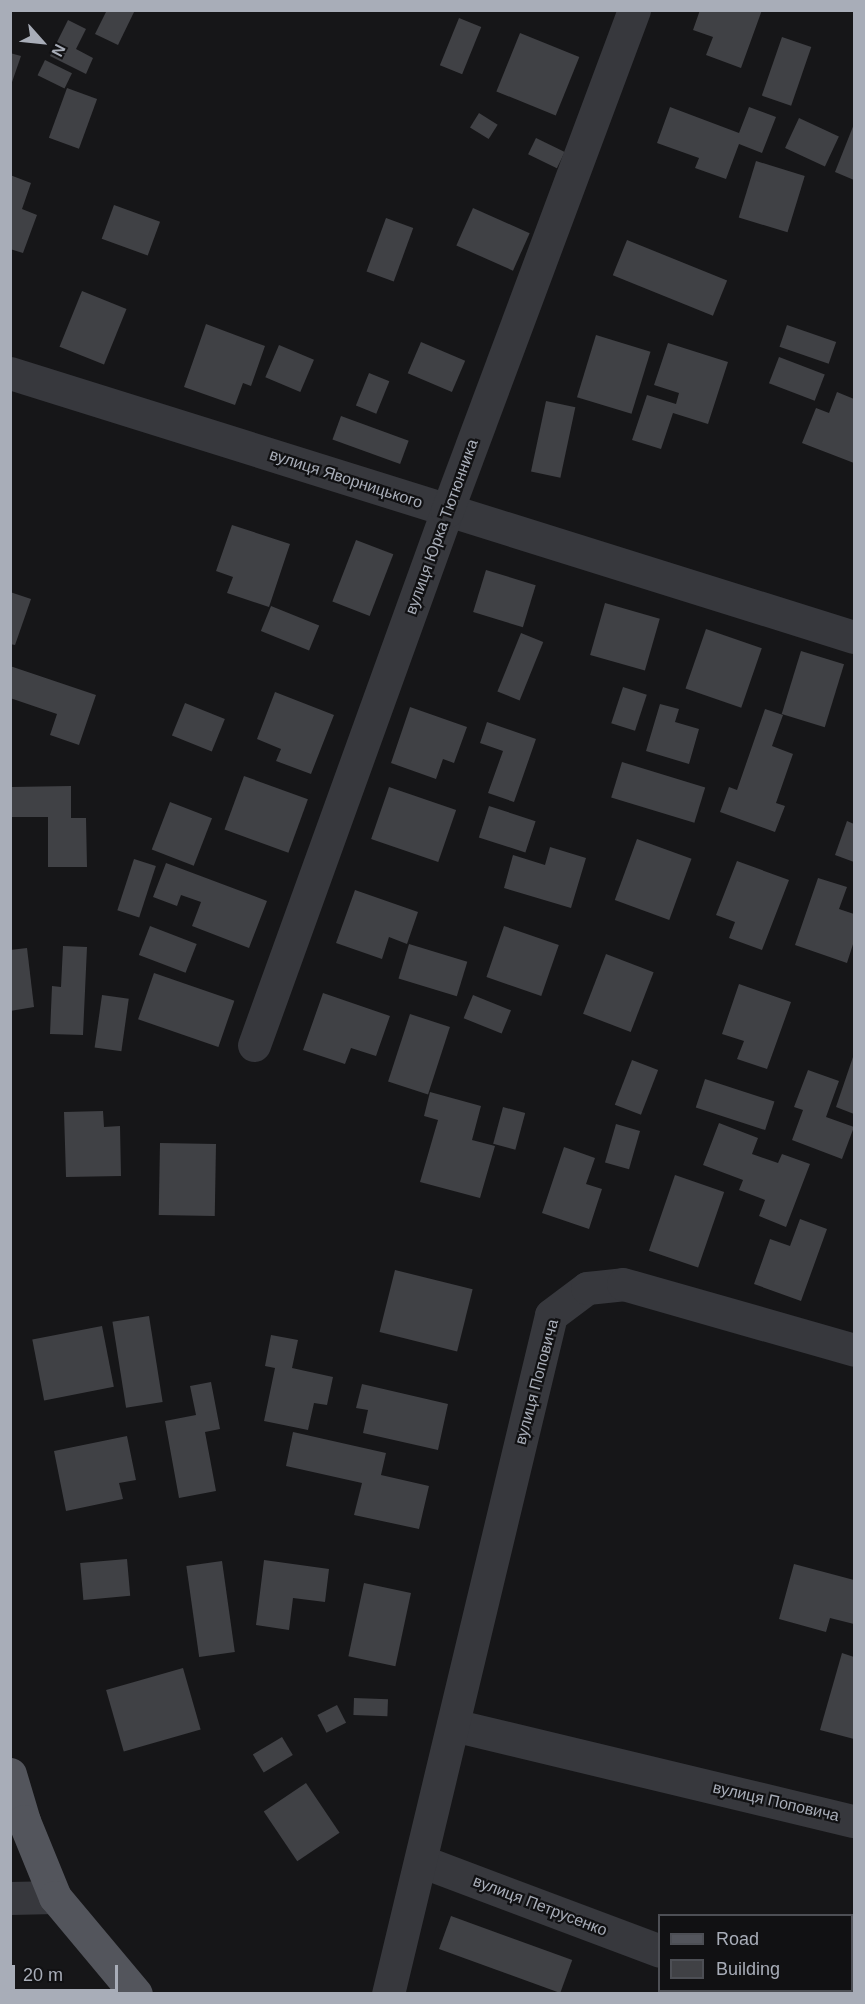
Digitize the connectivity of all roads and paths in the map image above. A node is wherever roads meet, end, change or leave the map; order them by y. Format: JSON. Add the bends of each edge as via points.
{"nodes":[{"id":1,"x":634,"y":10,"type":"edge"},
{"id":2,"x":10,"y":373,"type":"edge"},
{"id":3,"x":447,"y":511,"type":"junction"},
{"id":4,"x":855,"y":637,"type":"edge"},
{"id":5,"x":254,"y":1045,"type":"dead end"},
{"id":6,"x":855,"y":1350,"type":"edge"},
{"id":7,"x":453,"y":1725,"type":"junction"},
{"id":8,"x":10,"y":1774,"type":"edge"},
{"id":9,"x":855,"y":1821,"type":"edge"},
{"id":10,"x":421,"y":1861,"type":"junction"},
{"id":11,"x":56,"y":1897,"type":"junction"},
{"id":12,"x":10,"y":1898,"type":"edge"},
{"id":13,"x":658,"y":1950,"type":"edge"},
{"id":14,"x":136,"y":1994,"type":"edge"},
{"id":15,"x":388,"y":1994,"type":"edge"}],
"edges":[{"from":1,"to":3,"type":"street","name":"вулиця Юрка Тютюнника"},
{"from":2,"to":3,"type":"street","name":"вулиця Яворницького"},
{"from":3,"to":4,"type":"street","name":"вулиця Яворницького"},
{"from":3,"to":5,"type":"street","name":"вулиця Юрка Тютюнника"},
{"from":6,"to":7,"type":"street","name":"вулиця Поповича","via":[[623,1284],[587,1288],[551,1315]]},
{"from":7,"to":9,"type":"street","name":"вулиця Поповича"},
{"from":7,"to":10,"type":"street","name":"вулиця Поповича"},
{"from":8,"to":11,"type":"main road","via":[[24,1821]]},
{"from":10,"to":13,"type":"street","name":"вулиця Петрусенко"},
{"from":10,"to":15,"type":"street","name":"вулиця Поповича"},
{"from":11,"to":12,"type":"street"},
{"from":11,"to":14,"type":"main road"}]}
